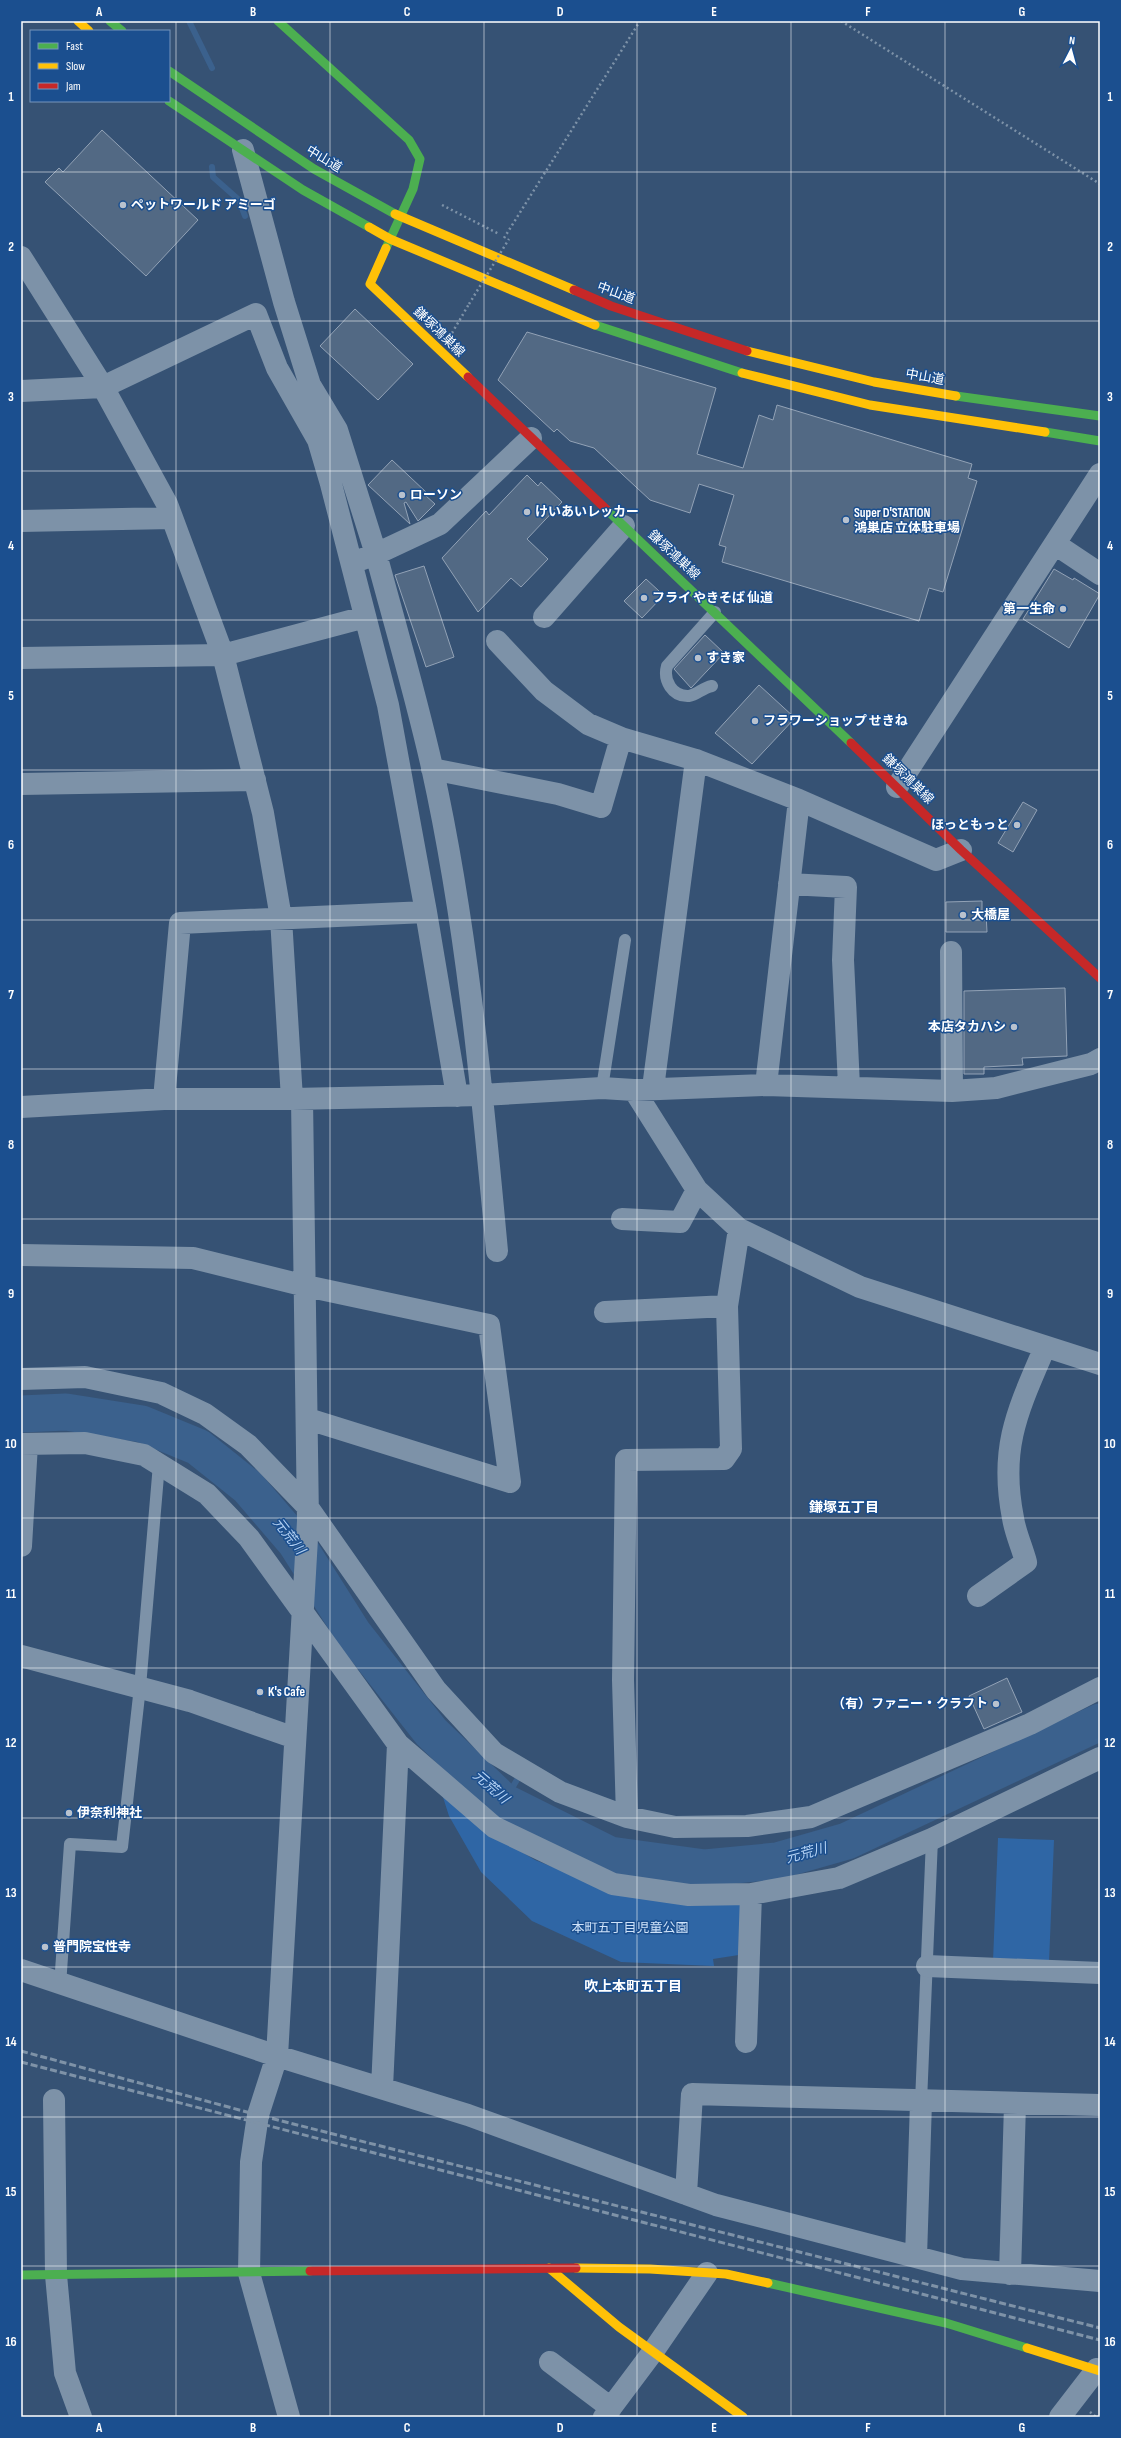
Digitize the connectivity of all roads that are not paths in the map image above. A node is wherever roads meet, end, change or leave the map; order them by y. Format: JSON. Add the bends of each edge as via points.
{"nodes":[{"id":1,"x":78,"y":21,"type":"edge"},
{"id":2,"x":110,"y":21,"type":"edge"},
{"id":3,"x":278,"y":21,"type":"edge"},
{"id":4,"x":88,"y":30,"type":"edge"},
{"id":5,"x":121,"y":30,"type":"edge"},
{"id":6,"x":170,"y":72,"type":"edge"},
{"id":7,"x":170,"y":102,"type":"edge"},
{"id":8,"x":243,"y":150,"type":"junction"},
{"id":9,"x":400,"y":218,"type":"junction"},
{"id":10,"x":390,"y":239,"type":"junction"},
{"id":11,"x":21,"y":257,"type":"edge"},
{"id":12,"x":103,"y":387,"type":"junction"},
{"id":13,"x":21,"y":392,"type":"edge"},
{"id":14,"x":1100,"y":416,"type":"edge"},
{"id":15,"x":531,"y":438,"type":"junction"},
{"id":16,"x":1100,"y":442,"type":"edge"},
{"id":17,"x":1100,"y":474,"type":"edge"},
{"id":18,"x":172,"y":518,"type":"junction"},
{"id":19,"x":21,"y":521,"type":"edge"},
{"id":20,"x":624,"y":526,"type":"junction"},
{"id":21,"x":1055,"y":544,"type":"junction"},
{"id":22,"x":376,"y":554,"type":"junction"},
{"id":23,"x":352,"y":563,"type":"junction"},
{"id":24,"x":1100,"y":574,"type":"edge"},
{"id":25,"x":715,"y":612,"type":"junction"},
{"id":26,"x":365,"y":617,"type":"junction"},
{"id":27,"x":544,"y":617,"type":"dead end"},
{"id":28,"x":497,"y":641,"type":"dead end"},
{"id":29,"x":223,"y":655,"type":"junction"},
{"id":30,"x":21,"y":658,"type":"edge"},
{"id":31,"x":712,"y":686,"type":"dead end"},
{"id":32,"x":621,"y":738,"type":"junction"},
{"id":33,"x":696,"y":760,"type":"junction"},
{"id":34,"x":432,"y":769,"type":"junction"},
{"id":35,"x":255,"y":780,"type":"junction"},
{"id":36,"x":21,"y":784,"type":"edge"},
{"id":37,"x":898,"y":787,"type":"junction"},
{"id":38,"x":799,"y":800,"type":"junction"},
{"id":39,"x":961,"y":850,"type":"junction"},
{"id":40,"x":789,"y":884,"type":"junction"},
{"id":41,"x":426,"y":912,"type":"junction"},
{"id":42,"x":281,"y":918,"type":"junction"},
{"id":43,"x":625,"y":940,"type":"dead end"},
{"id":44,"x":951,"y":952,"type":"dead end"},
{"id":45,"x":1100,"y":978,"type":"edge"},
{"id":46,"x":1100,"y":1059,"type":"edge"},
{"id":47,"x":766,"y":1085,"type":"junction"},
{"id":48,"x":849,"y":1086,"type":"junction"},
{"id":49,"x":602,"y":1088,"type":"junction"},
{"id":50,"x":644,"y":1089,"type":"junction"},
{"id":51,"x":952,"y":1091,"type":"junction"},
{"id":52,"x":482,"y":1095,"type":"junction"},
{"id":53,"x":457,"y":1096,"type":"junction"},
{"id":54,"x":164,"y":1099,"type":"junction"},
{"id":55,"x":297,"y":1099,"type":"junction"},
{"id":56,"x":21,"y":1106,"type":"edge"},
{"id":57,"x":697,"y":1190,"type":"junction"},
{"id":58,"x":622,"y":1219,"type":"dead end"},
{"id":59,"x":739,"y":1229,"type":"junction"},
{"id":60,"x":498,"y":1251,"type":"dead end"},
{"id":61,"x":21,"y":1255,"type":"edge"},
{"id":62,"x":306,"y":1286,"type":"junction"},
{"id":63,"x":727,"y":1306,"type":"junction"},
{"id":64,"x":606,"y":1312,"type":"dead end"},
{"id":65,"x":1046,"y":1347,"type":"junction"},
{"id":66,"x":1100,"y":1364,"type":"edge"},
{"id":67,"x":21,"y":1379,"type":"edge"},
{"id":68,"x":308,"y":1419,"type":"junction"},
{"id":69,"x":24,"y":1444,"type":"edge"},
{"id":70,"x":159,"y":1464,"type":"junction"},
{"id":71,"x":308,"y":1513,"type":"junction"},
{"id":72,"x":21,"y":1546,"type":"edge"},
{"id":73,"x":978,"y":1596,"type":"dead end"},
{"id":74,"x":302,"y":1614,"type":"junction"},
{"id":75,"x":21,"y":1656,"type":"edge"},
{"id":76,"x":140,"y":1687,"type":"junction"},
{"id":77,"x":1100,"y":1688,"type":"edge"},
{"id":78,"x":295,"y":1738,"type":"junction"},
{"id":79,"x":398,"y":1744,"type":"junction"},
{"id":80,"x":1100,"y":1758,"type":"edge"},
{"id":81,"x":627,"y":1817,"type":"junction"},
{"id":82,"x":932,"y":1839,"type":"junction"},
{"id":83,"x":751,"y":1894,"type":"junction"},
{"id":84,"x":927,"y":1966,"type":"junction"},
{"id":85,"x":21,"y":1970,"type":"edge"},
{"id":86,"x":1100,"y":1973,"type":"edge"},
{"id":87,"x":60,"y":1985,"type":"junction"},
{"id":88,"x":746,"y":2042,"type":"dead end"},
{"id":89,"x":277,"y":2056,"type":"junction"},
{"id":90,"x":382,"y":2088,"type":"junction"},
{"id":91,"x":54,"y":2100,"type":"dead end"},
{"id":92,"x":921,"y":2102,"type":"junction"},
{"id":93,"x":1015,"y":2104,"type":"junction"},
{"id":94,"x":1100,"y":2105,"type":"edge"},
{"id":95,"x":686,"y":2194,"type":"junction"},
{"id":96,"x":916,"y":2257,"type":"junction"},
{"id":97,"x":548,"y":2268,"type":"junction"},
{"id":98,"x":249,"y":2273,"type":"junction"},
{"id":99,"x":707,"y":2273,"type":"junction"},
{"id":100,"x":1010,"y":2274,"type":"junction"},
{"id":101,"x":21,"y":2275,"type":"edge"},
{"id":102,"x":56,"y":2275,"type":"junction"},
{"id":103,"x":1100,"y":2281,"type":"edge"},
{"id":104,"x":652,"y":2353,"type":"junction"},
{"id":105,"x":550,"y":2362,"type":"dead end"},
{"id":106,"x":1098,"y":2370,"type":"edge"},
{"id":107,"x":607,"y":2412,"type":"edge"},
{"id":108,"x":740,"y":2416,"type":"edge"},
{"id":109,"x":81,"y":2417,"type":"edge"},
{"id":110,"x":289,"y":2417,"type":"edge"},
{"id":111,"x":1060,"y":2417,"type":"edge"}],
"edges":[{"from":1,"to":4,"type":"main road"},
{"from":2,"to":5,"type":"main road"},
{"from":3,"to":9,"type":"main road","name":"鎌塚鴻巣線","via":[[409,140],[420,159],[413,189]]},
{"from":6,"to":9,"type":"main road","name":"中山道","via":[[314,169]]},
{"from":7,"to":8,"type":"main road"},
{"from":8,"to":10,"type":"main road","via":[[303,190]]},
{"from":8,"to":22,"type":"street","via":[[284,302],[310,384],[337,430]]},
{"from":9,"to":10,"type":"main road","name":"鎌塚鴻巣線"},
{"from":9,"to":14,"type":"main road","name":"中山道","via":[[611,306],[746,350],[874,382]]},
{"from":10,"to":15,"type":"main road","name":"鎌塚鴻巣線","via":[[370,284]]},
{"from":10,"to":16,"type":"main road","via":[[603,328],[740,372],[870,405]]},
{"from":11,"to":12,"type":"street"},
{"from":12,"to":13,"type":"street"},
{"from":12,"to":18,"type":"street","via":[[167,504]]},
{"from":12,"to":23,"type":"street","via":[[256,314],[277,368],[318,440]]},
{"from":15,"to":20,"type":"main road","name":"鎌塚鴻巣線"},
{"from":15,"to":22,"type":"street","via":[[440,524]]},
{"from":17,"to":21,"type":"street"},
{"from":18,"to":19,"type":"street"},
{"from":18,"to":29,"type":"street"},
{"from":20,"to":25,"type":"main road","name":"鎌塚鴻巣線"},
{"from":20,"to":27,"type":"street"},
{"from":21,"to":24,"type":"street"},
{"from":21,"to":37,"type":"street"},
{"from":22,"to":23,"type":"street"},
{"from":22,"to":34,"type":"street"},
{"from":23,"to":26,"type":"street"},
{"from":25,"to":31,"type":"lane","via":[[667,666],[665,675],[666,683],[679,694],[689,696],[702,688]]},
{"from":25,"to":37,"type":"main road","name":"鎌塚鴻巣線"},
{"from":26,"to":29,"type":"street"},
{"from":26,"to":41,"type":"street","via":[[388,705]]},
{"from":28,"to":32,"type":"street","via":[[544,691],[588,724]]},
{"from":29,"to":30,"type":"street"},
{"from":29,"to":35,"type":"street"},
{"from":32,"to":33,"type":"street"},
{"from":32,"to":34,"type":"street","via":[[601,807],[558,794]]},
{"from":33,"to":38,"type":"street"},
{"from":33,"to":50,"type":"street"},
{"from":34,"to":52,"type":"street","via":[[459,916]]},
{"from":35,"to":36,"type":"street"},
{"from":35,"to":42,"type":"street"},
{"from":37,"to":39,"type":"main road","name":"鎌塚鴻巣線"},
{"from":38,"to":39,"type":"street","via":[[936,860]]},
{"from":38,"to":40,"type":"street"},
{"from":39,"to":45,"type":"main road","name":"鎌塚鴻巣線"},
{"from":40,"to":47,"type":"street"},
{"from":40,"to":48,"type":"street","via":[[846,887],[843,960]]},
{"from":41,"to":42,"type":"street"},
{"from":41,"to":53,"type":"street"},
{"from":42,"to":54,"type":"street","via":[[180,923]]},
{"from":42,"to":55,"type":"street"},
{"from":43,"to":49,"type":"lane"},
{"from":44,"to":51,"type":"street"},
{"from":46,"to":51,"type":"street","via":[[1091,1064],[996,1088]]},
{"from":47,"to":48,"type":"street"},
{"from":47,"to":50,"type":"street"},
{"from":48,"to":51,"type":"street"},
{"from":49,"to":50,"type":"street"},
{"from":49,"to":52,"type":"street"},
{"from":50,"to":57,"type":"street"},
{"from":52,"to":53,"type":"street"},
{"from":52,"to":60,"type":"street"},
{"from":53,"to":55,"type":"street"},
{"from":54,"to":55,"type":"street"},
{"from":54,"to":56,"type":"street"},
{"from":55,"to":62,"type":"street"},
{"from":57,"to":58,"type":"street","via":[[680,1222]]},
{"from":57,"to":59,"type":"street"},
{"from":59,"to":63,"type":"street"},
{"from":59,"to":65,"type":"street","via":[[860,1287]]},
{"from":61,"to":62,"type":"street","via":[[193,1258]]},
{"from":62,"to":68,"type":"street"},
{"from":62,"to":68,"type":"street","via":[[489,1325],[510,1482]]},
{"from":63,"to":64,"type":"street"},
{"from":63,"to":81,"type":"street","via":[[731,1449],[724,1459],[626,1460],[623,1680]]},
{"from":65,"to":66,"type":"street"},
{"from":65,"to":73,"type":"street","via":[[1018,1412],[1010,1443],[1007,1472],[1013,1519],[1026,1562]]},
{"from":67,"to":71,"type":"street","via":[[85,1377],[161,1393],[205,1414],[248,1445]]},
{"from":68,"to":71,"type":"street"},
{"from":69,"to":70,"type":"street","via":[[85,1444],[144,1455]]},
{"from":69,"to":72,"type":"street"},
{"from":70,"to":74,"type":"street","via":[[207,1494],[248,1538]]},
{"from":70,"to":76,"type":"lane"},
{"from":71,"to":74,"type":"street"},
{"from":71,"to":81,"type":"street","via":[[436,1690],[494,1753],[560,1792]]},
{"from":74,"to":78,"type":"street"},
{"from":74,"to":79,"type":"street"},
{"from":75,"to":76,"type":"street"},
{"from":76,"to":78,"type":"street","via":[[190,1700]]},
{"from":76,"to":87,"type":"lane","via":[[122,1847],[70,1844]]},
{"from":77,"to":81,"type":"street","via":[[1030,1724],[811,1817],[747,1826],[675,1828]]},
{"from":78,"to":89,"type":"street"},
{"from":79,"to":83,"type":"street","via":[[494,1827],[612,1884],[689,1895]]},
{"from":79,"to":90,"type":"street"},
{"from":80,"to":82,"type":"street"},
{"from":82,"to":83,"type":"street","via":[[839,1878]]},
{"from":82,"to":84,"type":"lane"},
{"from":83,"to":88,"type":"street"},
{"from":84,"to":86,"type":"street"},
{"from":84,"to":92,"type":"lane"},
{"from":85,"to":87,"type":"street"},
{"from":87,"to":89,"type":"street"},
{"from":89,"to":90,"type":"street"},
{"from":89,"to":98,"type":"street","via":[[258,2115],[251,2162]]},
{"from":90,"to":95,"type":"street","via":[[468,2115]]},
{"from":91,"to":102,"type":"street"},
{"from":92,"to":93,"type":"street"},
{"from":92,"to":95,"type":"street","via":[[692,2094]]},
{"from":92,"to":96,"type":"street"},
{"from":93,"to":94,"type":"street"},
{"from":93,"to":100,"type":"street"},
{"from":95,"to":96,"type":"street","via":[[716,2205]]},
{"from":96,"to":100,"type":"street","via":[[962,2269]]},
{"from":97,"to":98,"type":"main road"},
{"from":97,"to":99,"type":"main road","via":[[650,2269]]},
{"from":97,"to":104,"type":"main road","via":[[582,2300]]},
{"from":98,"to":102,"type":"main road"},
{"from":98,"to":110,"type":"street"},
{"from":99,"to":104,"type":"street"},
{"from":99,"to":106,"type":"main road","via":[[726,2274],[946,2323]]},
{"from":100,"to":103,"type":"street"},
{"from":101,"to":102,"type":"main road"},
{"from":102,"to":109,"type":"street","via":[[66,2374]]},
{"from":104,"to":107,"type":"street"},
{"from":104,"to":108,"type":"main road"},
{"from":105,"to":107,"type":"street"},
{"from":106,"to":111,"type":"street"}]}
